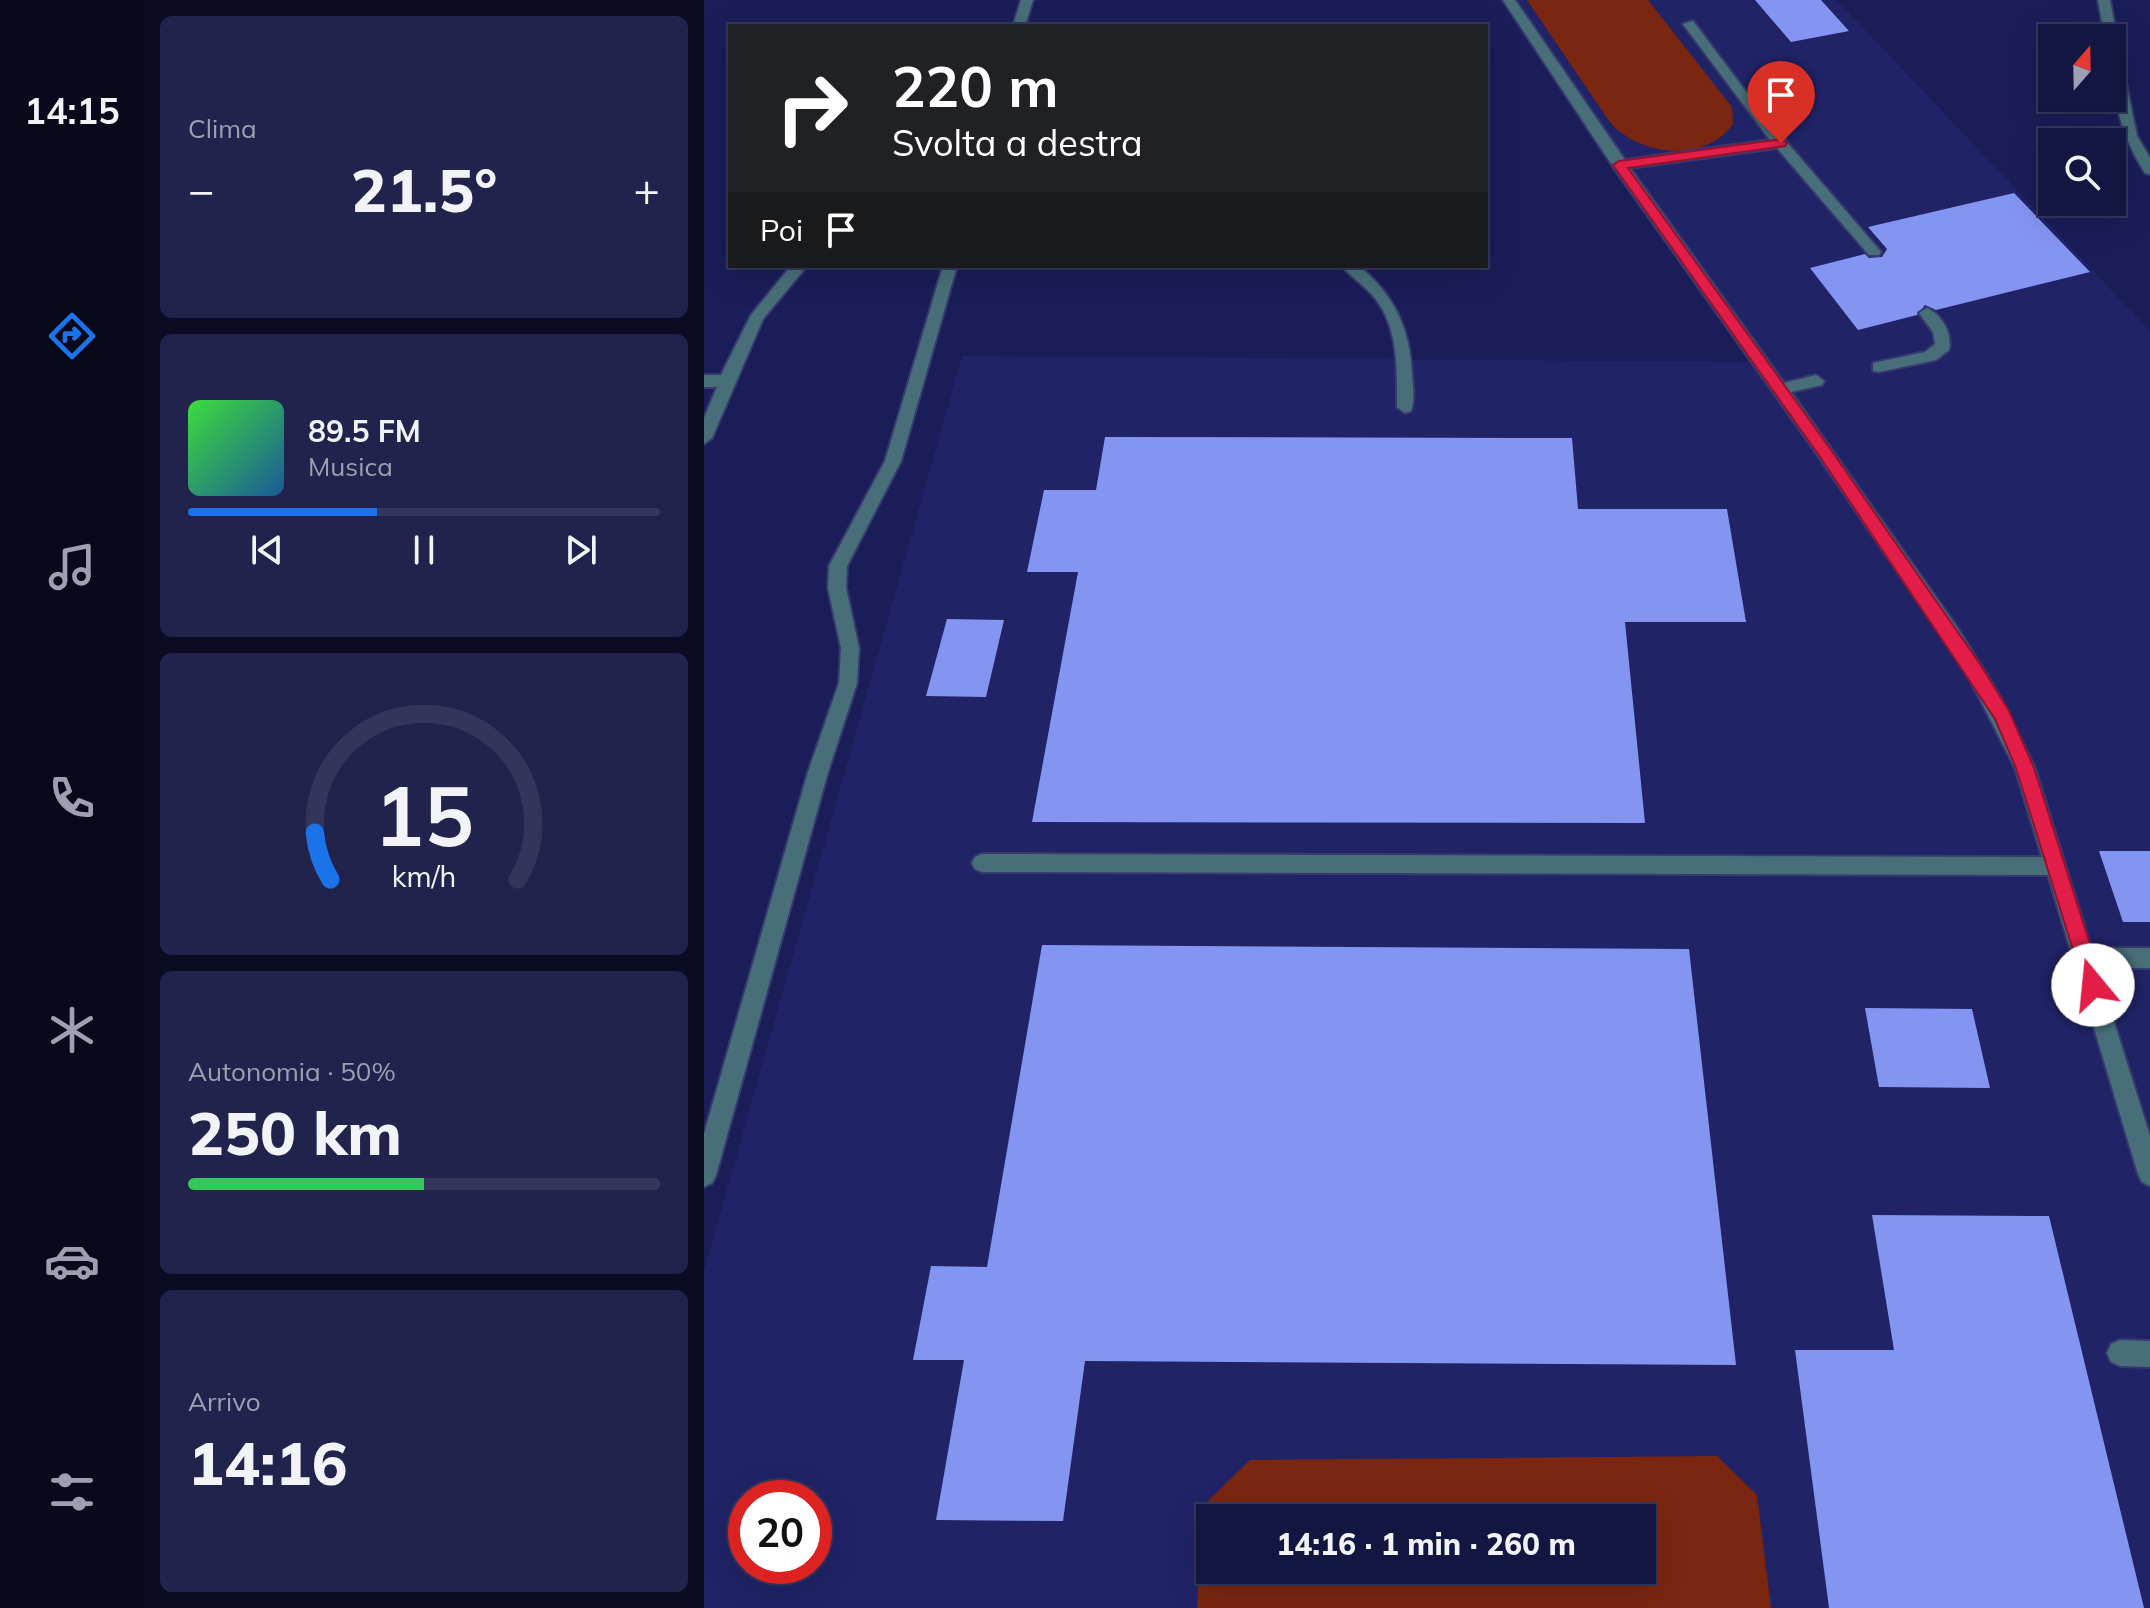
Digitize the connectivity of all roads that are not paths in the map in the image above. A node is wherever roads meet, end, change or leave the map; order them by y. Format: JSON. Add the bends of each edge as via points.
{"nodes":[{"id":1,"x":1027,"y":0,"type":"edge"},
{"id":2,"x":1509,"y":0,"type":"edge"},
{"id":3,"x":2104,"y":0,"type":"edge"},
{"id":4,"x":1020,"y":24,"type":"edge"},
{"id":5,"x":1689,"y":24,"type":"dead end"},
{"id":6,"x":2108,"y":24,"type":"edge"},
{"id":7,"x":2125,"y":112,"type":"edge"},
{"id":8,"x":1781,"y":143,"type":"junction"},
{"id":9,"x":1619,"y":165,"type":"junction"},
{"id":10,"x":2150,"y":170,"type":"edge"},
{"id":11,"x":1874,"y":252,"type":"dead end"},
{"id":12,"x":798,"y":268,"type":"edge"},
{"id":13,"x":949,"y":268,"type":"edge"},
{"id":14,"x":1351,"y":268,"type":"edge"},
{"id":15,"x":1927,"y":313,"type":"dead end"},
{"id":16,"x":1879,"y":367,"type":"dead end"},
{"id":17,"x":704,"y":381,"type":"edge"},
{"id":18,"x":727,"y":381,"type":"junction"},
{"id":19,"x":1816,"y":381,"type":"dead end"},
{"id":20,"x":1780,"y":389,"type":"junction"},
{"id":21,"x":1405,"y":407,"type":"dead end"},
{"id":22,"x":704,"y":438,"type":"edge"},
{"id":23,"x":982,"y":863,"type":"dead end"},
{"id":24,"x":2056,"y":866,"type":"junction"},
{"id":25,"x":2085,"y":958,"type":"junction"},
{"id":26,"x":2150,"y":958,"type":"edge"},
{"id":27,"x":2150,"y":1174,"type":"edge"},
{"id":28,"x":704,"y":1175,"type":"edge"},
{"id":29,"x":2120,"y":1353,"type":"dead end"},
{"id":30,"x":2150,"y":1354,"type":"edge"}],
"edges":[{"from":1,"to":4,"type":"lane"},
{"from":2,"to":9,"type":"lane"},
{"from":3,"to":6,"type":"lane"},
{"from":5,"to":8,"type":"lane"},
{"from":7,"to":10,"type":"lane","via":[[2130,136]]},
{"from":8,"to":9,"type":"lane"},
{"from":8,"to":11,"type":"lane"},
{"from":9,"to":20,"type":"lane"},
{"from":12,"to":18,"type":"lane","via":[[754,318]]},
{"from":13,"to":28,"type":"lane","via":[[896,453],[842,557],[837,588],[851,665]]},
{"from":14,"to":21,"type":"lane","via":[[1377,289],[1395,315],[1403,347]]},
{"from":15,"to":16,"type":"lane","via":[[1941,331],[1943,346],[1930,356]]},
{"from":17,"to":18,"type":"lane"},
{"from":18,"to":22,"type":"lane"},
{"from":19,"to":20,"type":"lane"},
{"from":20,"to":24,"type":"lane","via":[[2003,716]]},
{"from":23,"to":24,"type":"lane"},
{"from":24,"to":25,"type":"lane"},
{"from":25,"to":26,"type":"lane"},
{"from":25,"to":27,"type":"lane"},
{"from":29,"to":30,"type":"lane"}]}
